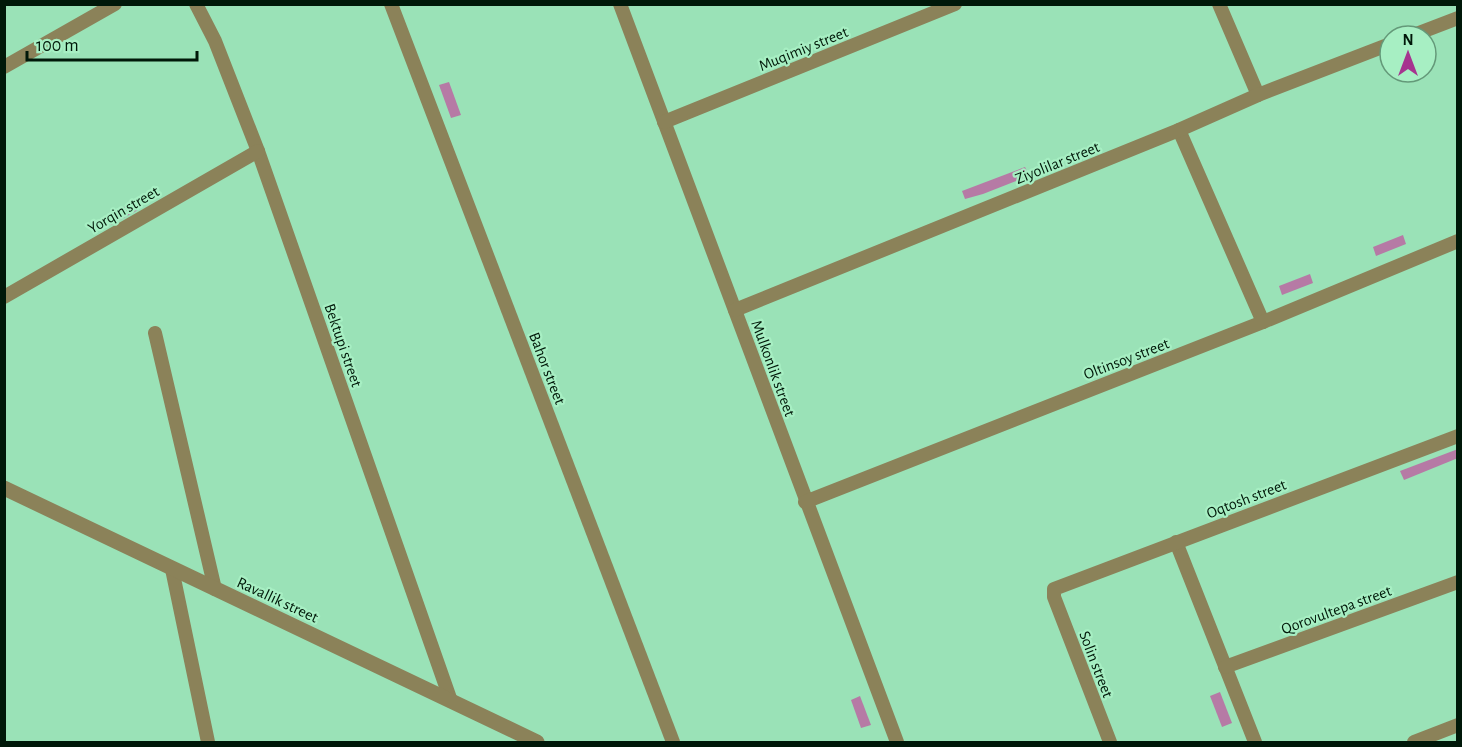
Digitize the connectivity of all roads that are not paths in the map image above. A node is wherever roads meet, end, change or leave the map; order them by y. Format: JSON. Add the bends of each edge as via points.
{"nodes":[{"id":1,"x":115,"y":4,"type":"edge"},
{"id":2,"x":196,"y":4,"type":"edge"},
{"id":3,"x":392,"y":4,"type":"edge"},
{"id":4,"x":620,"y":4,"type":"edge"},
{"id":5,"x":955,"y":4,"type":"edge"},
{"id":6,"x":1219,"y":4,"type":"edge"},
{"id":7,"x":1458,"y":18,"type":"edge"},
{"id":8,"x":1438,"y":26,"type":"edge"},
{"id":9,"x":1378,"y":49,"type":"edge"},
{"id":10,"x":4,"y":67,"type":"edge"},
{"id":11,"x":1258,"y":95,"type":"junction"},
{"id":12,"x":664,"y":122,"type":"junction"},
{"id":13,"x":1179,"y":130,"type":"junction"},
{"id":14,"x":258,"y":151,"type":"junction"},
{"id":15,"x":1458,"y":241,"type":"edge"},
{"id":16,"x":4,"y":297,"type":"edge"},
{"id":17,"x":735,"y":310,"type":"junction"},
{"id":18,"x":1263,"y":322,"type":"junction"},
{"id":19,"x":155,"y":333,"type":"dead end"},
{"id":20,"x":1458,"y":436,"type":"edge"},
{"id":21,"x":4,"y":488,"type":"edge"},
{"id":22,"x":805,"y":502,"type":"junction"},
{"id":23,"x":1176,"y":542,"type":"junction"},
{"id":24,"x":172,"y":569,"type":"junction"},
{"id":25,"x":1458,"y":582,"type":"edge"},
{"id":26,"x":215,"y":589,"type":"junction"},
{"id":27,"x":1054,"y":597,"type":"joint"},
{"id":28,"x":1225,"y":667,"type":"junction"},
{"id":29,"x":451,"y":701,"type":"junction"},
{"id":30,"x":1458,"y":726,"type":"edge"},
{"id":31,"x":208,"y":742,"type":"edge"},
{"id":32,"x":537,"y":742,"type":"edge"},
{"id":33,"x":673,"y":742,"type":"edge"},
{"id":34,"x":897,"y":742,"type":"edge"},
{"id":35,"x":1110,"y":742,"type":"edge"},
{"id":36,"x":1255,"y":742,"type":"edge"},
{"id":37,"x":1414,"y":742,"type":"edge"}],
"edges":[{"from":1,"to":10,"type":"street"},
{"from":2,"to":14,"type":"street","name":"Bektupi street","via":[[215,41]]},
{"from":3,"to":33,"type":"street","name":"Bahor street"},
{"from":4,"to":12,"type":"street","name":"Mulkonlik street"},
{"from":5,"to":12,"type":"street","name":"Muqimiy street"},
{"from":6,"to":11,"type":"street"},
{"from":7,"to":8,"type":"street"},
{"from":9,"to":11,"type":"street","name":"Ziyolilar street"},
{"from":11,"to":13,"type":"street","name":"Ziyolilar street"},
{"from":12,"to":17,"type":"street","name":"Mulkonlik street"},
{"from":13,"to":17,"type":"street","name":"Ziyolilar street"},
{"from":13,"to":18,"type":"street"},
{"from":14,"to":16,"type":"street","name":"Yorqin street"},
{"from":14,"to":29,"type":"street","name":"Bektupi street"},
{"from":15,"to":18,"type":"street","name":"Oltinsoy street"},
{"from":17,"to":22,"type":"street","name":"Mulkonlik street"},
{"from":18,"to":22,"type":"street","name":"Oltinsoy street"},
{"from":19,"to":26,"type":"street"},
{"from":20,"to":23,"type":"street","name":"Oqtosh street"},
{"from":21,"to":24,"type":"street","name":"Ravallik street"},
{"from":22,"to":34,"type":"street","name":"Mulkonlik street"},
{"from":23,"to":27,"type":"street","name":"Oqtosh street","via":[[1058,586]]},
{"from":23,"to":28,"type":"street"},
{"from":24,"to":26,"type":"street","name":"Ravallik street"},
{"from":24,"to":31,"type":"street"},
{"from":25,"to":28,"type":"street","name":"Qorovultepa street"},
{"from":26,"to":29,"type":"street","name":"Ravallik street"},
{"from":27,"to":35,"type":"street","name":"Solin street"},
{"from":28,"to":36,"type":"street"},
{"from":29,"to":32,"type":"street","name":"Ravallik street"},
{"from":30,"to":37,"type":"street"}]}
